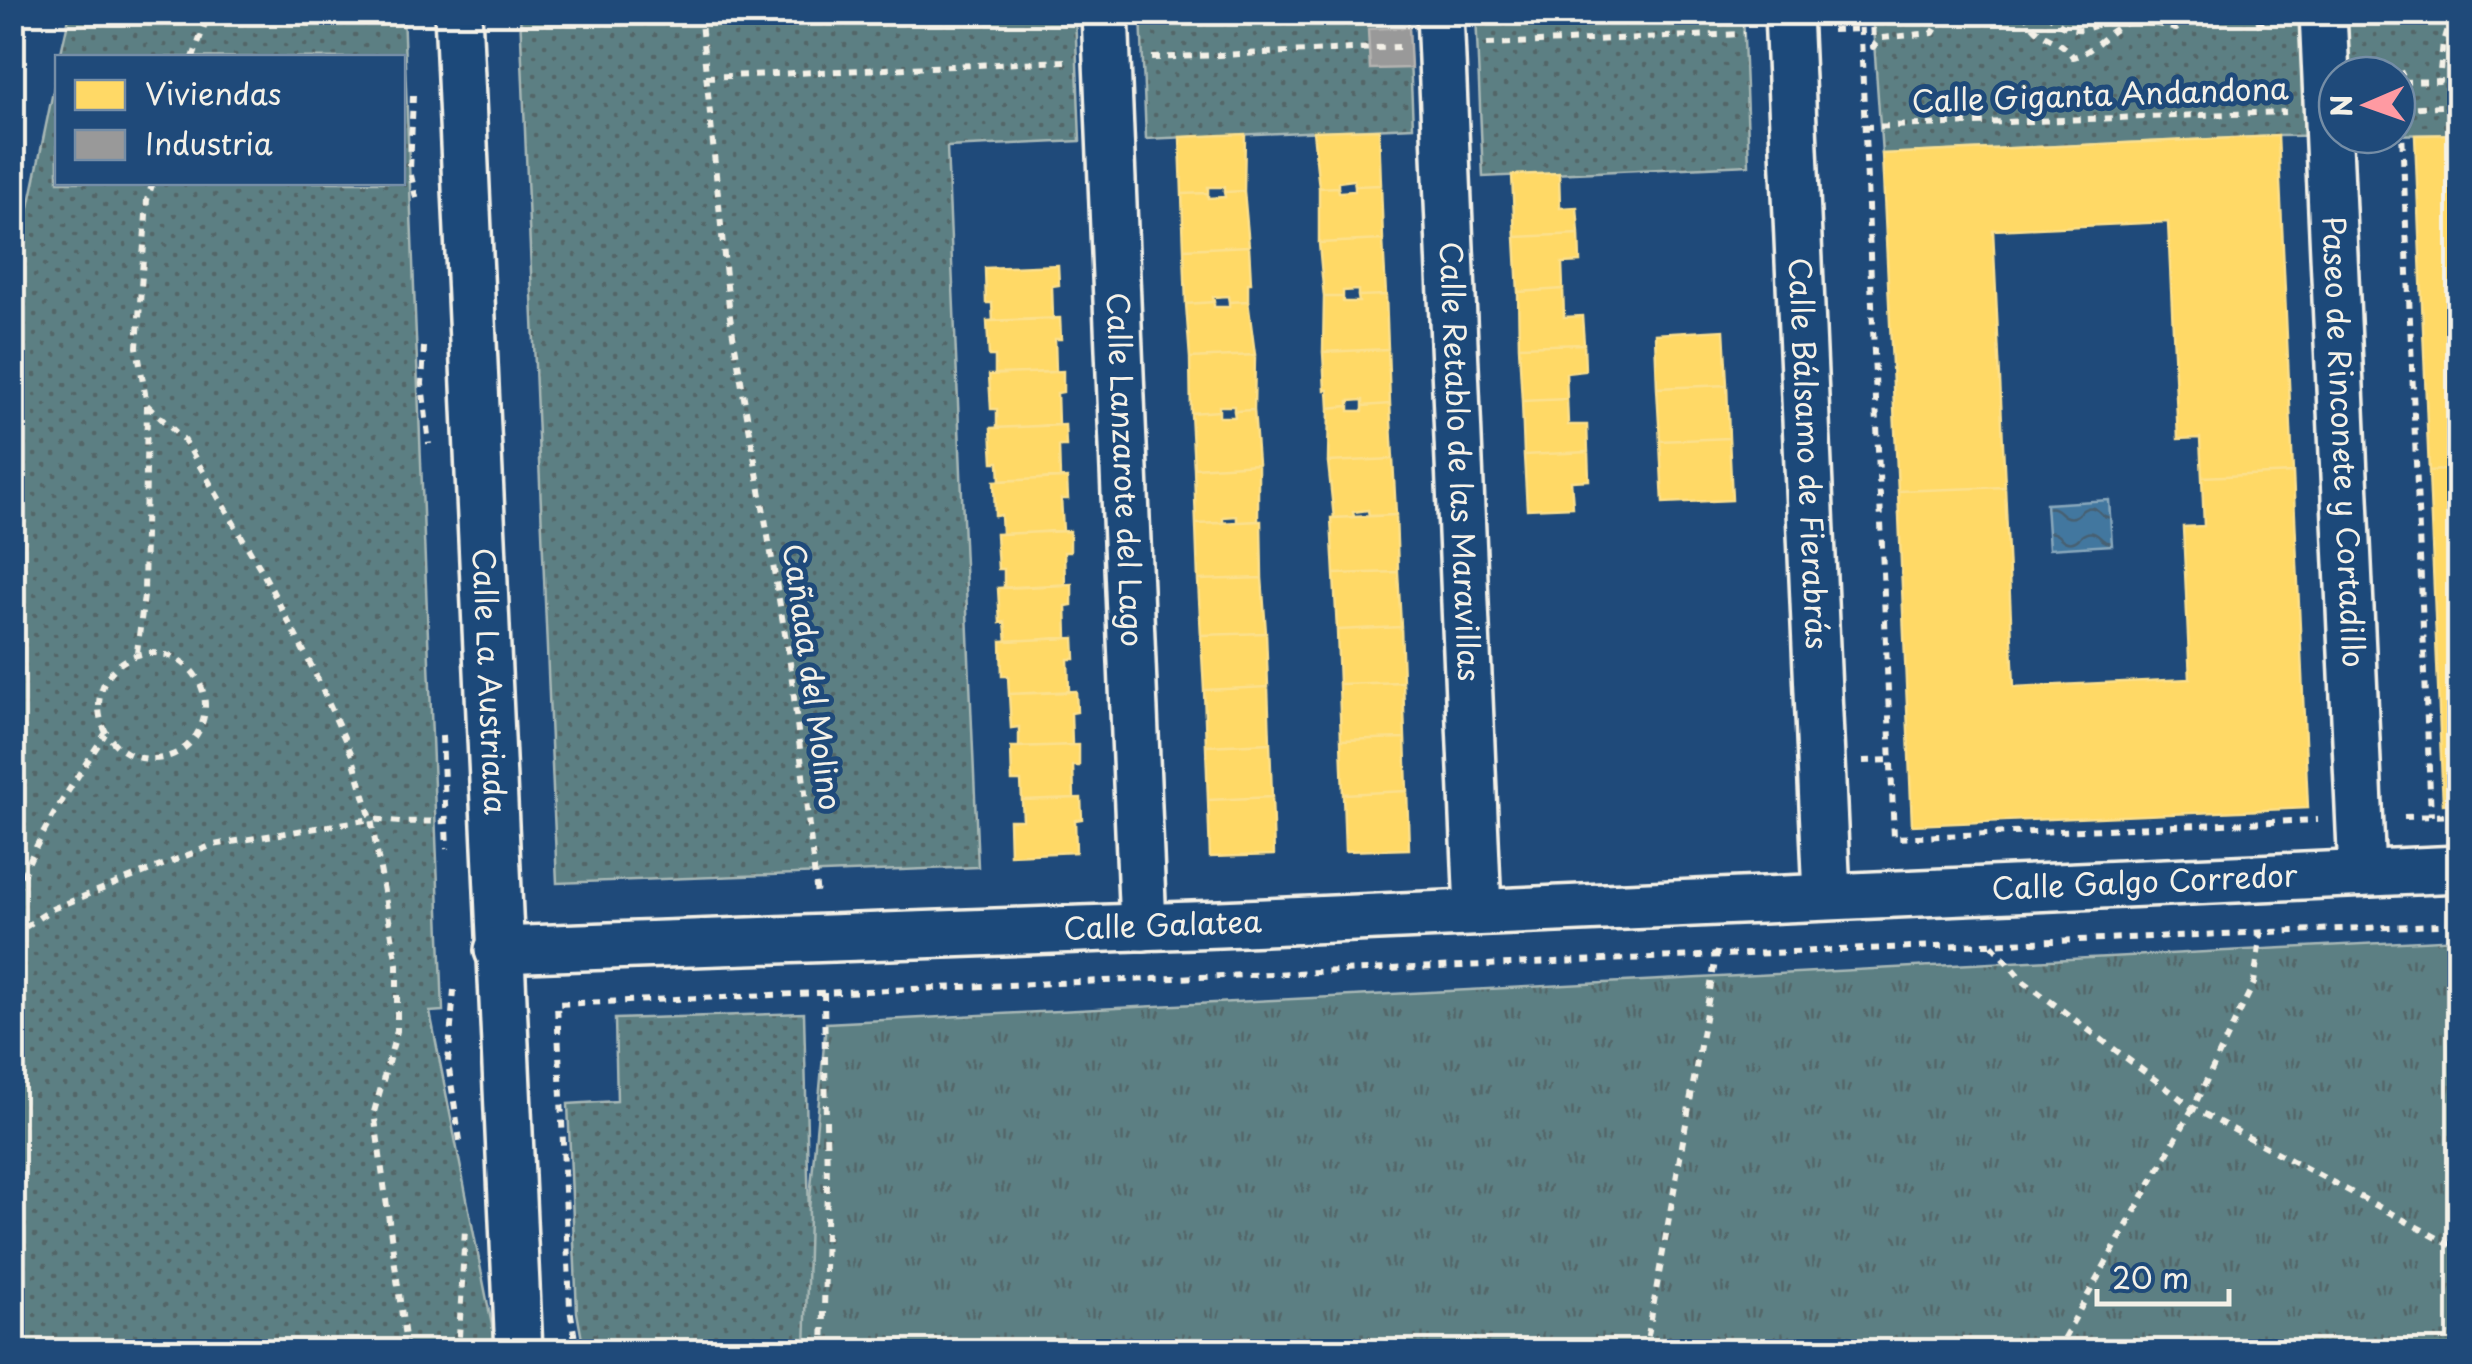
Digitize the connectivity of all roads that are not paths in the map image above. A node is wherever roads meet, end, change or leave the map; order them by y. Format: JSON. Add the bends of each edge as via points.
{"nodes":[{"id":1,"x":458,"y":12,"type":"edge"},
{"id":2,"x":1105,"y":12,"type":"edge"},
{"id":3,"x":2323,"y":12,"type":"edge"},
{"id":4,"x":1788,"y":22,"type":"edge"},
{"id":5,"x":1441,"y":29,"type":"edge"},
{"id":6,"x":2460,"y":868,"type":"edge"},
{"id":7,"x":2362,"y":873,"type":"junction"},
{"id":8,"x":1827,"y":896,"type":"junction"},
{"id":9,"x":1478,"y":912,"type":"junction"},
{"id":10,"x":1144,"y":926,"type":"junction"},
{"id":11,"x":498,"y":950,"type":"junction"},
{"id":12,"x":519,"y":1352,"type":"edge"}],
"edges":[{"from":1,"to":11,"type":"street","name":"Calle La Austriada"},
{"from":2,"to":10,"type":"street","name":"Calle Lanzarote del Lago"},
{"from":3,"to":7,"type":"street","name":"Paseo de Rinconete y Cortadillo"},
{"from":4,"to":8,"type":"street","name":"Calle Bálsamo de Fierabrás"},
{"from":5,"to":9,"type":"street","name":"Calle Retablo de las Maravillas"},
{"from":6,"to":7,"type":"street","name":"Calle Galgo Corredor"},
{"from":7,"to":8,"type":"street","name":"Calle Galgo Corredor"},
{"from":8,"to":9,"type":"street","name":"Calle Galatea"},
{"from":9,"to":10,"type":"street","name":"Calle Galatea"},
{"from":10,"to":11,"type":"street","name":"Calle Galatea"},
{"from":11,"to":12,"type":"street","name":"Calle La Austriada"}]}
